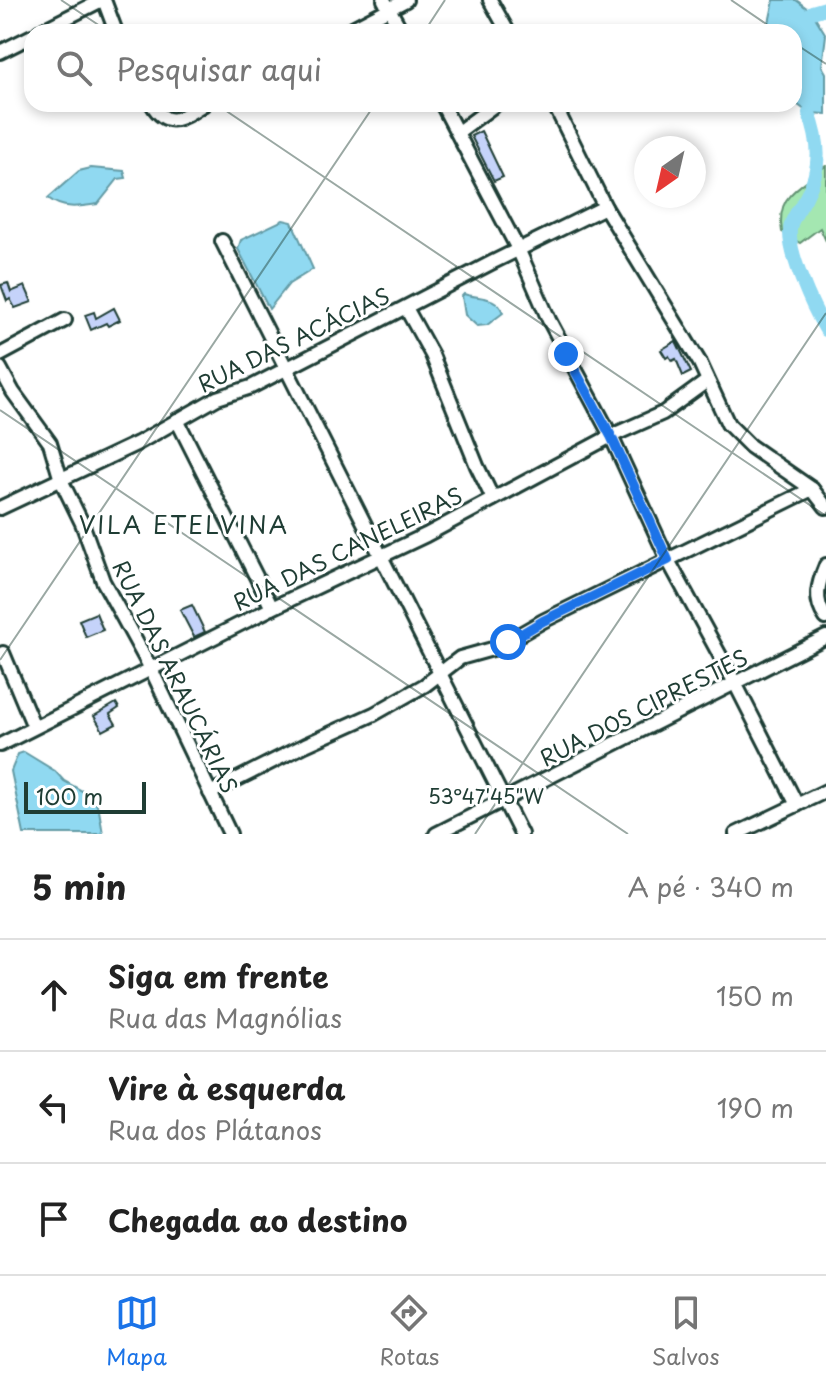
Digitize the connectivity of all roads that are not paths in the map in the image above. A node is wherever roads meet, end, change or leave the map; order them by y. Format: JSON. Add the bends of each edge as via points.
{"nodes":[{"id":1,"x":103,"y":0,"type":"edge"},
{"id":2,"x":406,"y":0,"type":"edge"},
{"id":3,"x":490,"y":0,"type":"edge"},
{"id":4,"x":387,"y":5,"type":"edge"},
{"id":5,"x":55,"y":24,"type":"edge"},
{"id":6,"x":113,"y":24,"type":"edge"},
{"id":7,"x":357,"y":24,"type":"edge"},
{"id":8,"x":398,"y":24,"type":"edge"},
{"id":9,"x":504,"y":24,"type":"edge"},
{"id":10,"x":24,"y":40,"type":"edge"},
{"id":11,"x":0,"y":52,"type":"edge"},
{"id":12,"x":158,"y":112,"type":"edge"},
{"id":13,"x":191,"y":112,"type":"edge"},
{"id":14,"x":447,"y":112,"type":"edge"},
{"id":15,"x":485,"y":112,"type":"edge"},
{"id":16,"x":558,"y":112,"type":"edge"},
{"id":17,"x":458,"y":132,"type":"junction"},
{"id":18,"x":605,"y":207,"type":"junction"},
{"id":19,"x":222,"y":241,"type":"dead end"},
{"id":20,"x":519,"y":251,"type":"junction"},
{"id":21,"x":406,"y":308,"type":"junction"},
{"id":22,"x":65,"y":320,"type":"dead end"},
{"id":23,"x":0,"y":355,"type":"edge"},
{"id":24,"x":0,"y":368,"type":"edge"},
{"id":25,"x":286,"y":368,"type":"junction"},
{"id":26,"x":707,"y":381,"type":"junction"},
{"id":27,"x":177,"y":420,"type":"junction"},
{"id":28,"x":611,"y":436,"type":"junction"},
{"id":29,"x":61,"y":480,"type":"junction"},
{"id":30,"x":812,"y":489,"type":"junction"},
{"id":31,"x":493,"y":499,"type":"junction"},
{"id":32,"x":826,"y":507,"type":"edge"},
{"id":33,"x":0,"y":508,"type":"edge"},
{"id":34,"x":381,"y":555,"type":"junction"},
{"id":35,"x":668,"y":560,"type":"junction"},
{"id":36,"x":826,"y":565,"type":"edge"},
{"id":37,"x":272,"y":608,"type":"junction"},
{"id":38,"x":826,"y":618,"type":"edge"},
{"id":39,"x":826,"y":637,"type":"edge"},
{"id":40,"x":3,"y":653,"type":"dead end"},
{"id":41,"x":151,"y":669,"type":"junction"},
{"id":42,"x":438,"y":674,"type":"junction"},
{"id":43,"x":736,"y":685,"type":"junction"},
{"id":44,"x":34,"y":727,"type":"junction"},
{"id":45,"x":0,"y":745,"type":"edge"},
{"id":46,"x":826,"y":791,"type":"edge"},
{"id":47,"x":210,"y":793,"type":"junction"},
{"id":48,"x":505,"y":801,"type":"junction"},
{"id":49,"x":797,"y":805,"type":"junction"},
{"id":50,"x":230,"y":834,"type":"edge"},
{"id":51,"x":436,"y":834,"type":"edge"},
{"id":52,"x":521,"y":834,"type":"edge"},
{"id":53,"x":736,"y":834,"type":"edge"}],
"edges":[{"from":1,"to":5,"type":"street"},
{"from":1,"to":6,"type":"street"},
{"from":2,"to":4,"type":"street"},
{"from":3,"to":9,"type":"street"},
{"from":4,"to":7,"type":"street"},
{"from":4,"to":8,"type":"street"},
{"from":10,"to":11,"type":"street"},
{"from":12,"to":13,"type":"street","via":[[162,118],[178,120]]},
{"from":14,"to":17,"type":"street"},
{"from":15,"to":17,"type":"street"},
{"from":16,"to":18,"type":"street"},
{"from":17,"to":20,"type":"street"},
{"from":18,"to":20,"type":"street","name":"RUA DAS ACÁCIAS"},
{"from":18,"to":26,"type":"street"},
{"from":19,"to":25,"type":"street"},
{"from":20,"to":21,"type":"street","name":"RUA DAS ACÁCIAS"},
{"from":20,"to":28,"type":"street"},
{"from":21,"to":25,"type":"street","name":"RUA DAS ACÁCIAS"},
{"from":21,"to":31,"type":"street","via":[[432,355]]},
{"from":22,"to":23,"type":"street"},
{"from":24,"to":29,"type":"street","name":"RUA DAS ARAUCÁRIAS","via":[[50,443]]},
{"from":25,"to":27,"type":"street","name":"RUA DAS ACÁCIAS"},
{"from":25,"to":34,"type":"street"},
{"from":26,"to":28,"type":"street","name":"RUA DAS CANELEIRAS","via":[[663,413]]},
{"from":26,"to":30,"type":"street","via":[[738,436]]},
{"from":27,"to":29,"type":"street","name":"RUA DAS ACÁCIAS"},
{"from":27,"to":37,"type":"street"},
{"from":28,"to":31,"type":"street","name":"RUA DAS CANELEIRAS"},
{"from":28,"to":35,"type":"street"},
{"from":29,"to":33,"type":"street","name":"RUA DAS ACÁCIAS"},
{"from":29,"to":41,"type":"street","name":"RUA DAS ARAUCÁRIAS","via":[[103,581]]},
{"from":30,"to":32,"type":"street"},
{"from":30,"to":35,"type":"street"},
{"from":31,"to":34,"type":"street","name":"RUA DAS CANELEIRAS"},
{"from":34,"to":37,"type":"street","name":"RUA DAS CANELEIRAS"},
{"from":34,"to":42,"type":"street"},
{"from":35,"to":42,"type":"street","via":[[496,648],[460,658]]},
{"from":35,"to":43,"type":"street"},
{"from":36,"to":38,"type":"street","via":[[817,593]]},
{"from":37,"to":41,"type":"street","name":"RUA DAS CANELEIRAS"},
{"from":39,"to":43,"type":"street","name":"RUA DOS CIPRESTES"},
{"from":40,"to":44,"type":"street"},
{"from":41,"to":44,"type":"street","name":"RUA DAS CANELEIRAS"},
{"from":41,"to":47,"type":"street","name":"RUA DAS ARAUCÁRIAS"},
{"from":42,"to":47,"type":"street","via":[[374,714]]},
{"from":42,"to":48,"type":"street"},
{"from":43,"to":48,"type":"street","name":"RUA DOS CIPRESTES"},
{"from":43,"to":49,"type":"street"},
{"from":44,"to":45,"type":"street","name":"RUA DAS CANELEIRAS"},
{"from":46,"to":49,"type":"street"},
{"from":47,"to":50,"type":"street","name":"RUA DAS ARAUCÁRIAS"},
{"from":48,"to":51,"type":"street","name":"RUA DOS CIPRESTES"},
{"from":48,"to":52,"type":"street"},
{"from":49,"to":53,"type":"street"}]}
